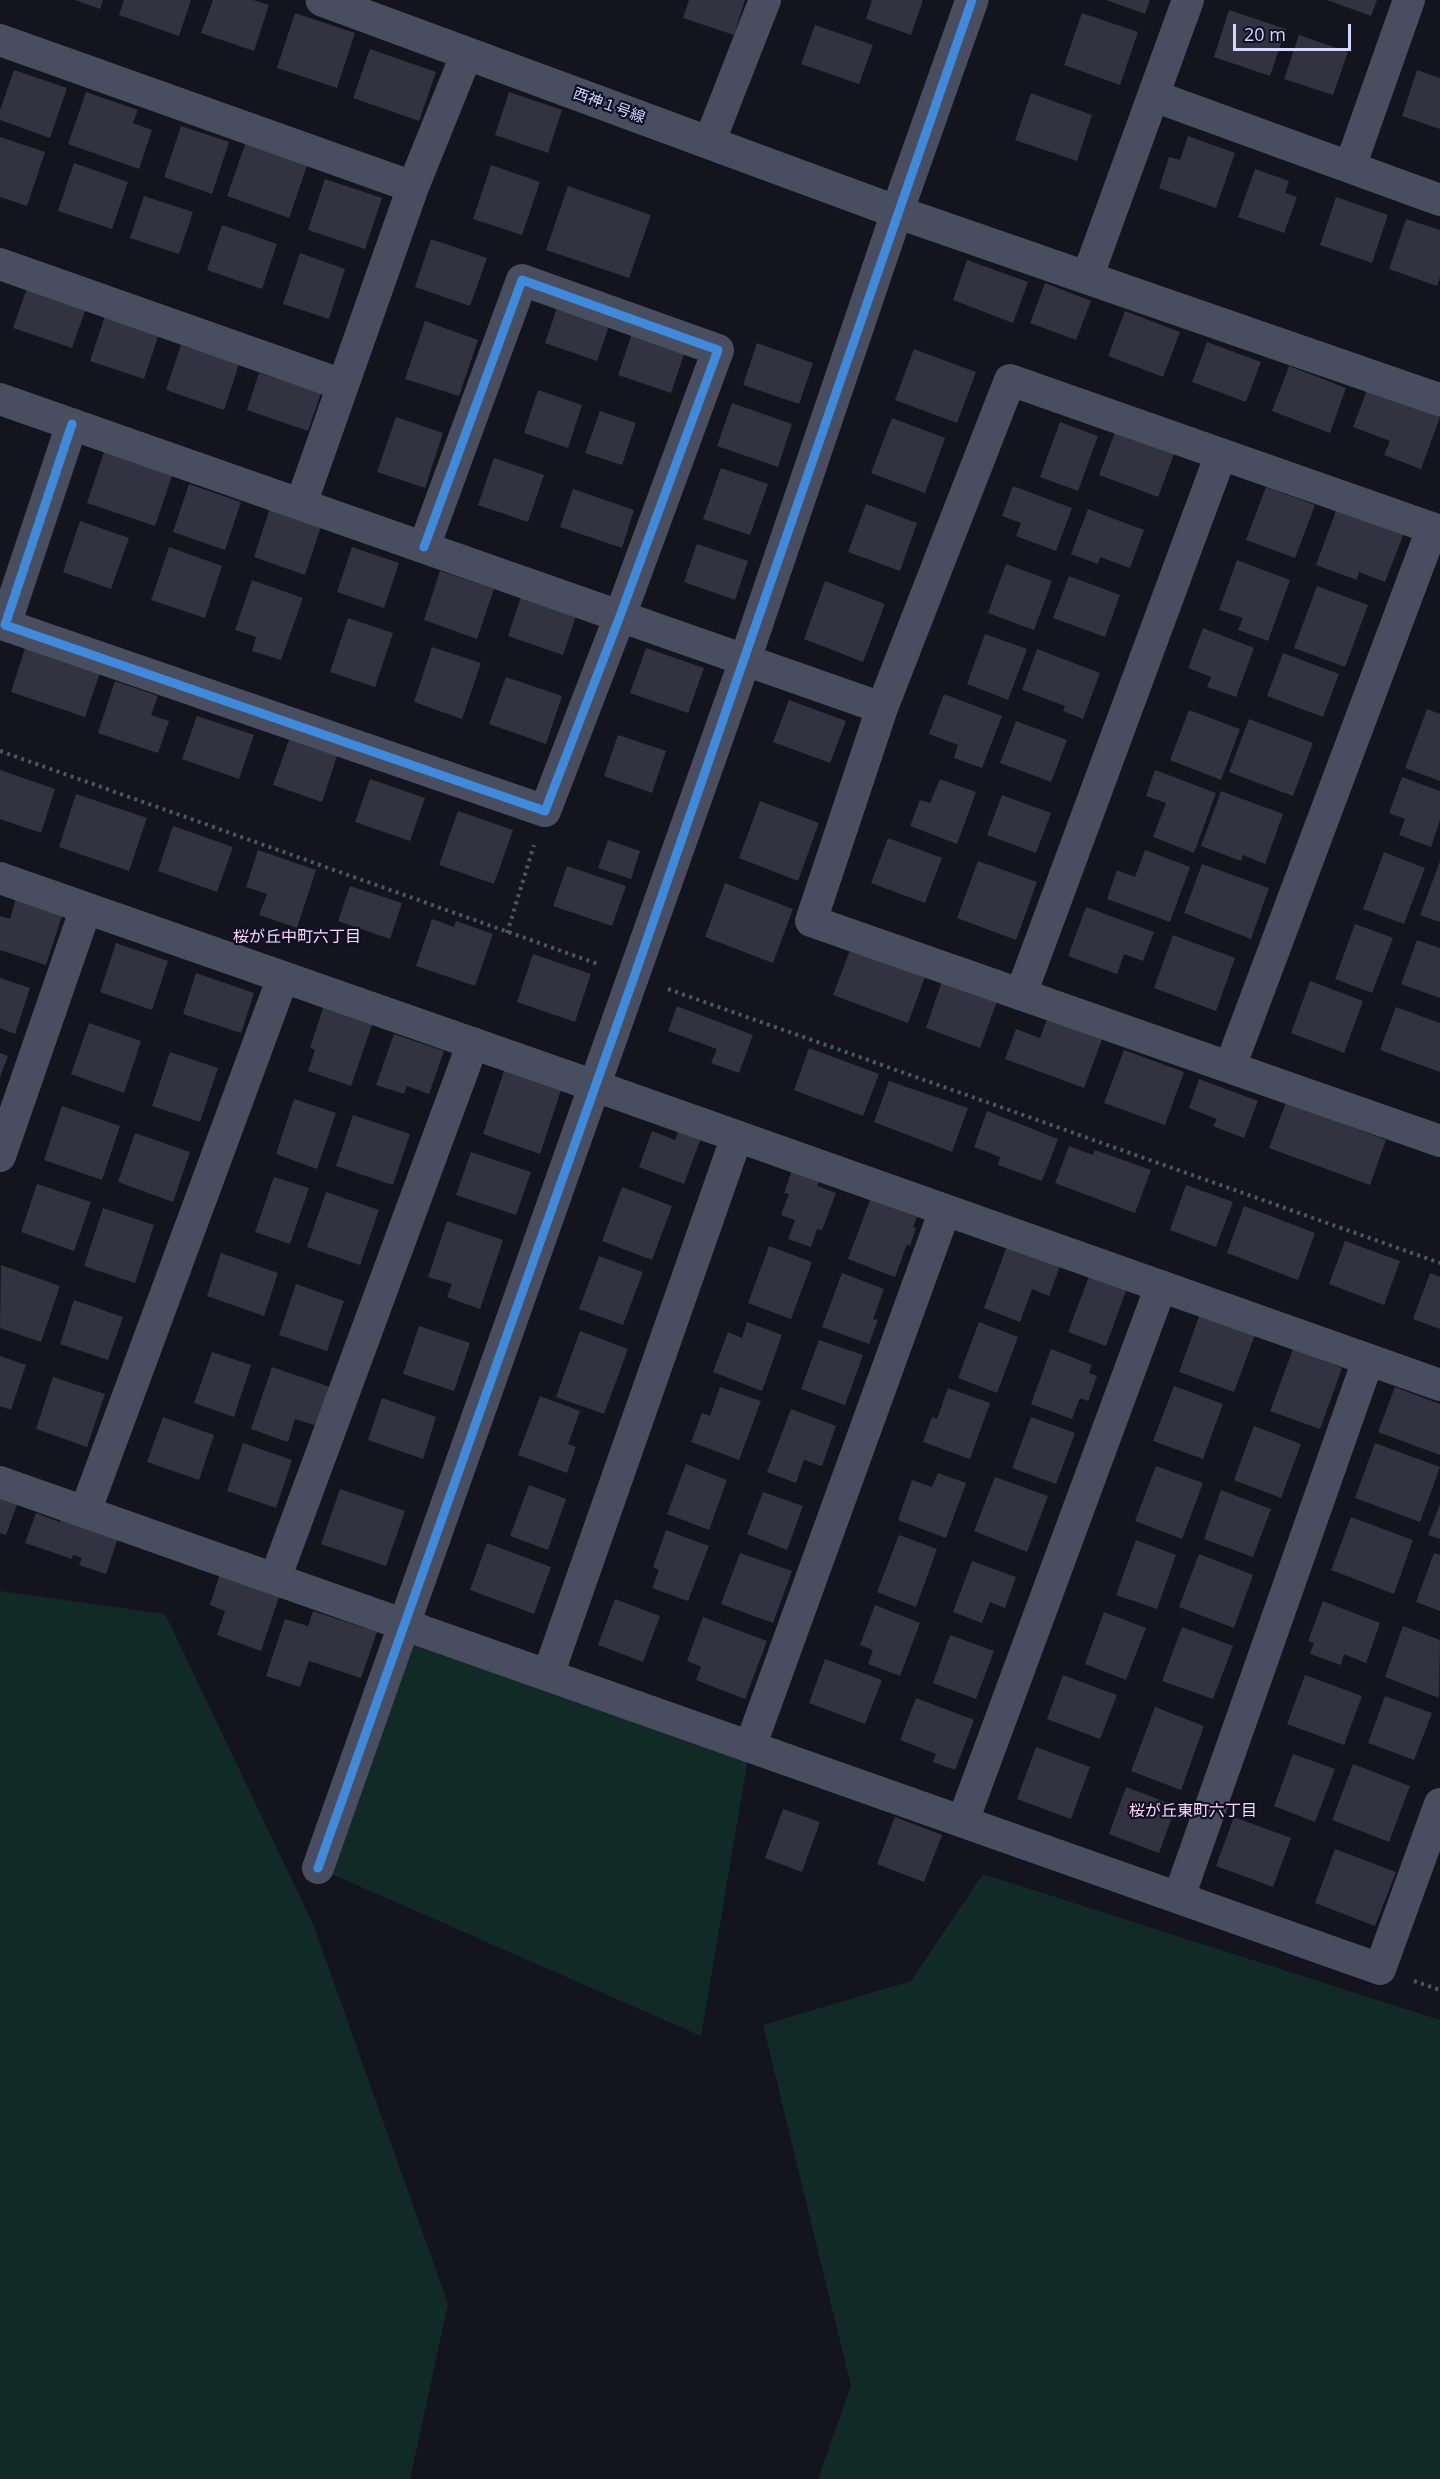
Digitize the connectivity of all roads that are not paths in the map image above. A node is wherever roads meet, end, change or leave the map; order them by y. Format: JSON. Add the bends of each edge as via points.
{"nodes":[{"id":1,"x":322,"y":0,"type":"edge"},
{"id":2,"x":765,"y":0,"type":"edge"},
{"id":3,"x":972,"y":0,"type":"edge"},
{"id":4,"x":1188,"y":0,"type":"edge"},
{"id":5,"x":1409,"y":0,"type":"edge"},
{"id":6,"x":0,"y":40,"type":"edge"},
{"id":7,"x":467,"y":53,"type":"junction"},
{"id":8,"x":1154,"y":96,"type":"junction"},
{"id":9,"x":709,"y":143,"type":"junction"},
{"id":10,"x":1350,"y":167,"type":"junction"},
{"id":11,"x":413,"y":187,"type":"junction"},
{"id":12,"x":1440,"y":200,"type":"edge"},
{"id":13,"x":897,"y":212,"type":"junction"},
{"id":14,"x":0,"y":264,"type":"edge"},
{"id":15,"x":1087,"y":278,"type":"junction"},
{"id":16,"x":343,"y":385,"type":"junction"},
{"id":17,"x":0,"y":399,"type":"edge"},
{"id":18,"x":1440,"y":400,"type":"edge"},
{"id":19,"x":72,"y":424,"type":"junction"},
{"id":20,"x":1221,"y":454,"type":"junction"},
{"id":21,"x":301,"y":504,"type":"junction"},
{"id":22,"x":1436,"y":530,"type":"edge"},
{"id":23,"x":424,"y":547,"type":"junction"},
{"id":24,"x":620,"y":616,"type":"junction"},
{"id":25,"x":2,"y":631,"type":"edge"},
{"id":26,"x":745,"y":660,"type":"junction"},
{"id":27,"x":882,"y":708,"type":"junction"},
{"id":28,"x":0,"y":878,"type":"edge"},
{"id":29,"x":86,"y":908,"type":"junction"},
{"id":30,"x":283,"y":977,"type":"junction"},
{"id":31,"x":1021,"y":994,"type":"junction"},
{"id":32,"x":473,"y":1043,"type":"junction"},
{"id":33,"x":1230,"y":1067,"type":"junction"},
{"id":34,"x":595,"y":1086,"type":"junction"},
{"id":35,"x":737,"y":1136,"type":"junction"},
{"id":36,"x":1440,"y":1141,"type":"edge"},
{"id":37,"x":0,"y":1156,"type":"edge"},
{"id":38,"x":945,"y":1210,"type":"junction"},
{"id":39,"x":1161,"y":1286,"type":"junction"},
{"id":40,"x":1368,"y":1360,"type":"junction"},
{"id":41,"x":1440,"y":1385,"type":"edge"},
{"id":42,"x":0,"y":1482,"type":"edge"},
{"id":43,"x":86,"y":1512,"type":"junction"},
{"id":44,"x":275,"y":1579,"type":"junction"},
{"id":45,"x":405,"y":1625,"type":"junction"},
{"id":46,"x":548,"y":1675,"type":"junction"},
{"id":47,"x":750,"y":1747,"type":"junction"},
{"id":48,"x":1440,"y":1804,"type":"edge"},
{"id":49,"x":963,"y":1821,"type":"junction"},
{"id":50,"x":318,"y":1868,"type":"dead end"},
{"id":51,"x":1179,"y":1897,"type":"junction"}],
"edges":[{"from":1,"to":7,"type":"street","name":"西神１号線"},
{"from":2,"to":9,"type":"street"},
{"from":3,"to":13,"type":"street"},
{"from":4,"to":8,"type":"street"},
{"from":5,"to":10,"type":"street"},
{"from":6,"to":11,"type":"street"},
{"from":7,"to":9,"type":"street","name":"西神１号線"},
{"from":7,"to":11,"type":"street"},
{"from":8,"to":10,"type":"street"},
{"from":8,"to":15,"type":"street"},
{"from":9,"to":13,"type":"street","name":"西神１号線"},
{"from":10,"to":12,"type":"street"},
{"from":11,"to":16,"type":"street"},
{"from":13,"to":15,"type":"street","name":"西神１号線"},
{"from":13,"to":26,"type":"street"},
{"from":14,"to":16,"type":"street"},
{"from":15,"to":18,"type":"street","name":"西神１号線"},
{"from":16,"to":21,"type":"street"},
{"from":17,"to":19,"type":"street"},
{"from":19,"to":21,"type":"street"},
{"from":19,"to":25,"type":"street"},
{"from":20,"to":22,"type":"street"},
{"from":20,"to":27,"type":"street","via":[[1010,380]]},
{"from":20,"to":31,"type":"street"},
{"from":21,"to":23,"type":"street"},
{"from":22,"to":33,"type":"street"},
{"from":23,"to":24,"type":"street"},
{"from":23,"to":24,"type":"street","via":[[522,280],[718,350]]},
{"from":24,"to":25,"type":"street","via":[[545,811]]},
{"from":24,"to":26,"type":"street"},
{"from":26,"to":27,"type":"street"},
{"from":26,"to":34,"type":"street"},
{"from":27,"to":31,"type":"street","via":[[811,921]]},
{"from":28,"to":29,"type":"street"},
{"from":29,"to":30,"type":"street"},
{"from":29,"to":37,"type":"street"},
{"from":30,"to":32,"type":"street"},
{"from":30,"to":43,"type":"street"},
{"from":31,"to":33,"type":"street"},
{"from":32,"to":34,"type":"street"},
{"from":32,"to":44,"type":"street"},
{"from":33,"to":36,"type":"street"},
{"from":34,"to":35,"type":"street"},
{"from":34,"to":45,"type":"street"},
{"from":35,"to":38,"type":"street"},
{"from":35,"to":46,"type":"street"},
{"from":38,"to":39,"type":"street"},
{"from":38,"to":47,"type":"street"},
{"from":39,"to":40,"type":"street"},
{"from":39,"to":49,"type":"street"},
{"from":40,"to":41,"type":"street"},
{"from":40,"to":51,"type":"street"},
{"from":42,"to":43,"type":"street"},
{"from":43,"to":44,"type":"street"},
{"from":44,"to":45,"type":"street"},
{"from":45,"to":46,"type":"street"},
{"from":45,"to":50,"type":"street"},
{"from":46,"to":47,"type":"street"},
{"from":47,"to":49,"type":"street"},
{"from":48,"to":51,"type":"street","via":[[1380,1969]]},
{"from":49,"to":51,"type":"street"}]}
